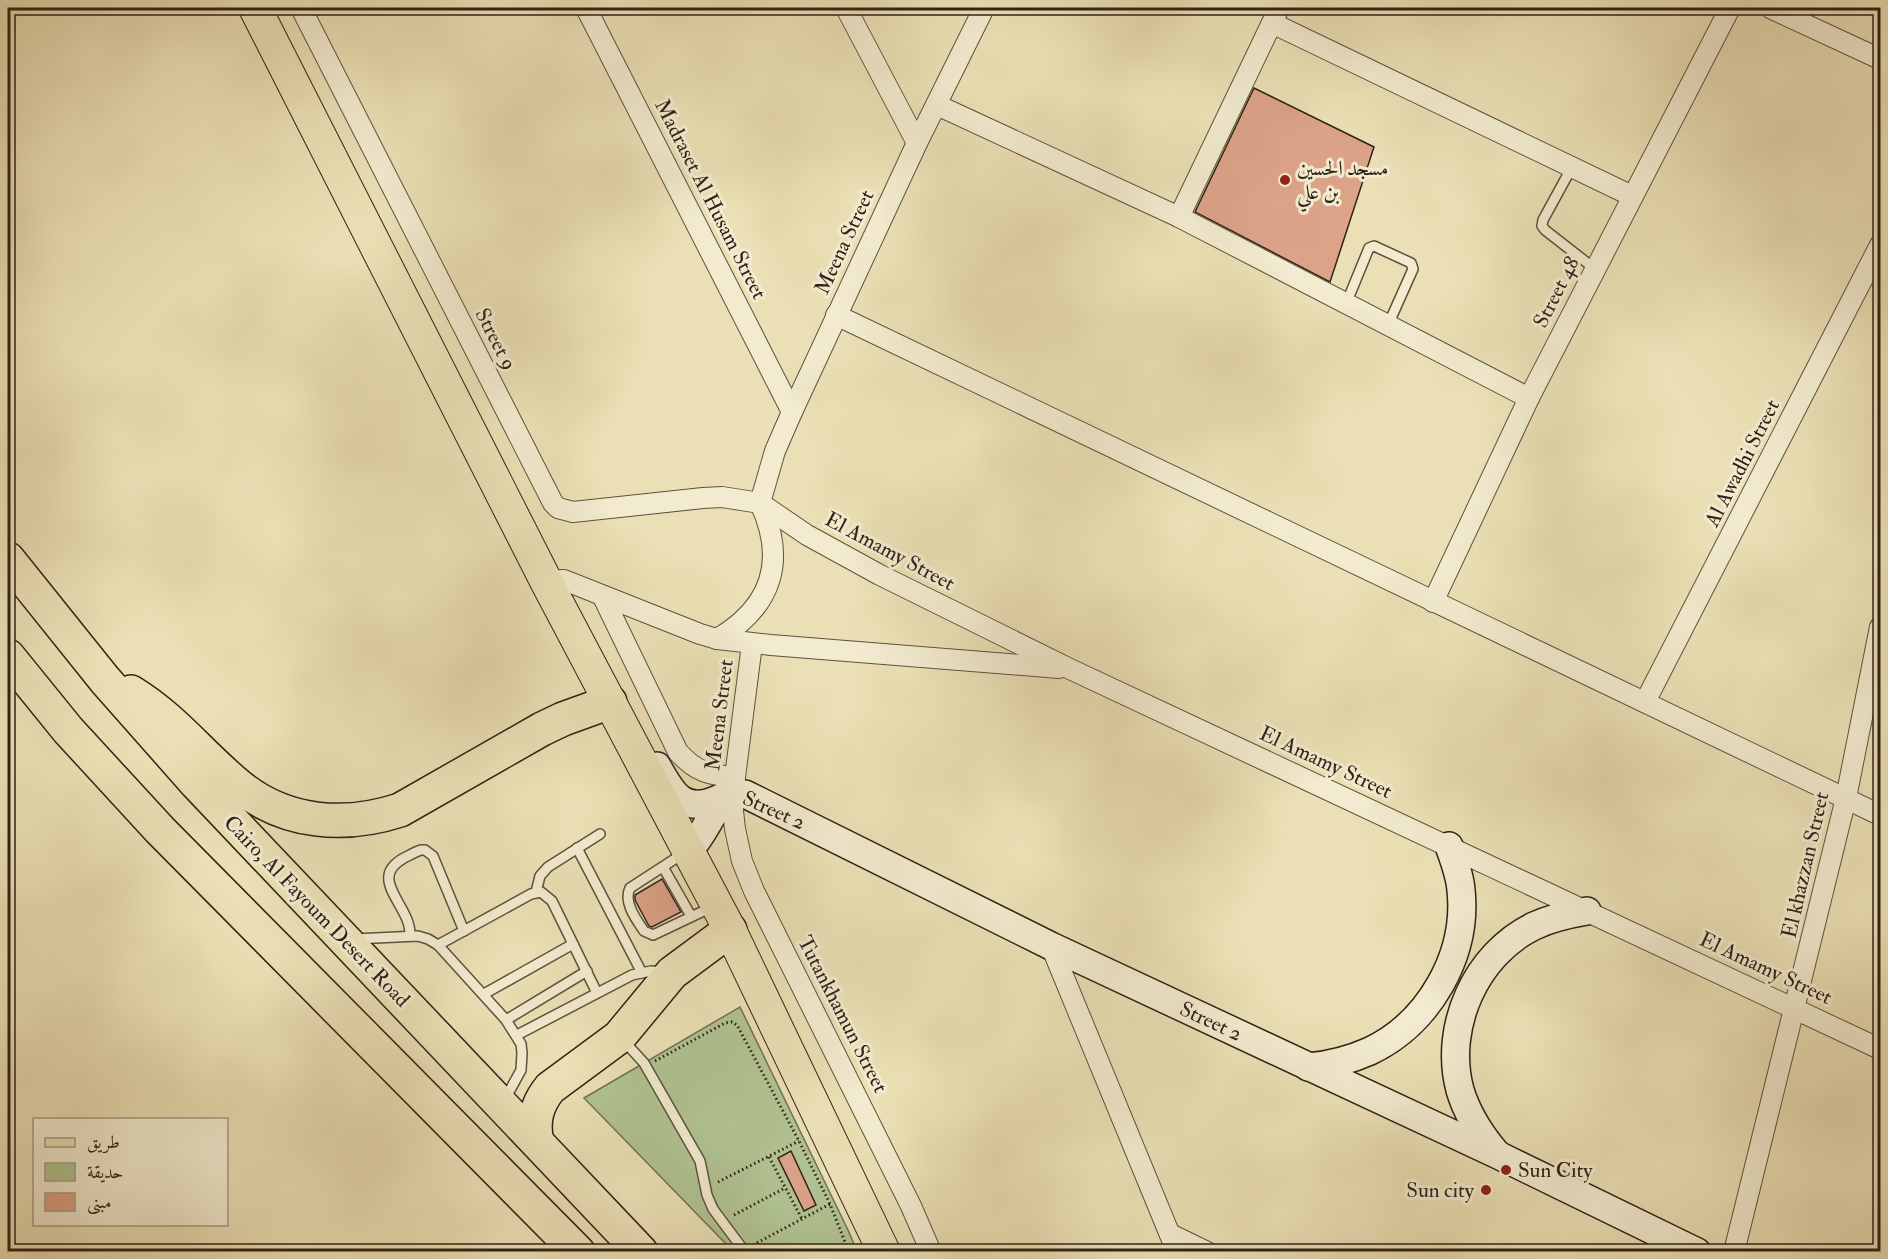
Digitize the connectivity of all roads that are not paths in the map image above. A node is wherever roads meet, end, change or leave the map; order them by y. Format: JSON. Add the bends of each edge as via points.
{"nodes":[{"id":1,"x":255,"y":8,"type":"edge"},
{"id":2,"x":301,"y":8,"type":"edge"},
{"id":3,"x":586,"y":8,"type":"edge"},
{"id":4,"x":846,"y":8,"type":"edge"},
{"id":5,"x":984,"y":8,"type":"edge"},
{"id":6,"x":1730,"y":8,"type":"edge"},
{"id":7,"x":1770,"y":8,"type":"edge"},
{"id":8,"x":1276,"y":15,"type":"edge"},
{"id":9,"x":1881,"y":59,"type":"edge"},
{"id":10,"x":937,"y":105,"type":"junction"},
{"id":11,"x":917,"y":143,"type":"junction"},
{"id":12,"x":1572,"y":167,"type":"junction"},
{"id":13,"x":1632,"y":196,"type":"junction"},
{"id":14,"x":1179,"y":217,"type":"junction"},
{"id":15,"x":1881,"y":245,"type":"edge"},
{"id":16,"x":1595,"y":269,"type":"junction"},
{"id":17,"x":1346,"y":304,"type":"junction"},
{"id":18,"x":836,"y":315,"type":"junction"},
{"id":19,"x":1388,"y":325,"type":"junction"},
{"id":20,"x":1529,"y":398,"type":"junction"},
{"id":21,"x":792,"y":412,"type":"junction"},
{"id":22,"x":760,"y":503,"type":"junction"},
{"id":23,"x":8,"y":559,"type":"edge"},
{"id":24,"x":546,"y":581,"type":"junction"},
{"id":25,"x":603,"y":597,"type":"junction"},
{"id":26,"x":1433,"y":602,"type":"junction"},
{"id":27,"x":1881,"y":627,"type":"edge"},
{"id":28,"x":717,"y":639,"type":"junction"},
{"id":29,"x":752,"y":644,"type":"junction"},
{"id":30,"x":8,"y":656,"type":"edge"},
{"id":31,"x":1070,"y":669,"type":"junction"},
{"id":32,"x":105,"y":680,"type":"junction"},
{"id":33,"x":610,"y":702,"type":"junction"},
{"id":34,"x":1645,"y":702,"type":"junction"},
{"id":35,"x":638,"y":753,"type":"junction"},
{"id":36,"x":732,"y":788,"type":"junction"},
{"id":37,"x":1846,"y":798,"type":"junction"},
{"id":38,"x":1881,"y":815,"type":"edge"},
{"id":39,"x":600,"y":834,"type":"dead end"},
{"id":40,"x":1449,"y":846,"type":"junction"},
{"id":41,"x":578,"y":848,"type":"junction"},
{"id":42,"x":689,"y":850,"type":"junction"},
{"id":43,"x":663,"y":867,"type":"junction"},
{"id":44,"x":536,"y":891,"type":"junction"},
{"id":45,"x":1587,"y":911,"type":"junction"},
{"id":46,"x":712,"y":917,"type":"junction"},
{"id":47,"x":464,"y":931,"type":"junction"},
{"id":48,"x":410,"y":935,"type":"junction"},
{"id":49,"x":344,"y":940,"type":"junction"},
{"id":50,"x":573,"y":944,"type":"junction"},
{"id":51,"x":438,"y":945,"type":"junction"},
{"id":52,"x":1051,"y":946,"type":"junction"},
{"id":53,"x":587,"y":971,"type":"junction"},
{"id":54,"x":657,"y":973,"type":"junction"},
{"id":55,"x":597,"y":993,"type":"junction"},
{"id":56,"x":484,"y":994,"type":"junction"},
{"id":57,"x":1796,"y":1008,"type":"junction"},
{"id":58,"x":506,"y":1020,"type":"junction"},
{"id":59,"x":517,"y":1035,"type":"junction"},
{"id":60,"x":620,"y":1037,"type":"junction"},
{"id":61,"x":1881,"y":1049,"type":"edge"},
{"id":62,"x":1308,"y":1067,"type":"junction"},
{"id":63,"x":502,"y":1105,"type":"junction"},
{"id":64,"x":537,"y":1142,"type":"junction"},
{"id":65,"x":1498,"y":1155,"type":"junction"},
{"id":66,"x":1173,"y":1243,"type":"edge"},
{"id":67,"x":578,"y":1251,"type":"edge"},
{"id":68,"x":641,"y":1251,"type":"edge"},
{"id":69,"x":744,"y":1251,"type":"edge"},
{"id":70,"x":884,"y":1251,"type":"edge"},
{"id":71,"x":931,"y":1251,"type":"edge"},
{"id":72,"x":1207,"y":1251,"type":"edge"},
{"id":73,"x":1697,"y":1251,"type":"edge"},
{"id":74,"x":1734,"y":1251,"type":"edge"}],
"edges":[{"from":1,"to":24,"type":"main road"},
{"from":2,"to":22,"type":"street","name":"Street 9","via":[[553,503],[573,512],[722,497]]},
{"from":3,"to":21,"type":"street","name":"Madraset Al Husam Street"},
{"from":4,"to":11,"type":"street"},
{"from":5,"to":10,"type":"street","name":"Meena Street"},
{"from":6,"to":13,"type":"street","name":"Street 48"},
{"from":7,"to":9,"type":"street"},
{"from":8,"to":12,"type":"street"},
{"from":8,"to":14,"type":"street"},
{"from":10,"to":11,"type":"street","name":"Meena Street"},
{"from":10,"to":14,"type":"street"},
{"from":11,"to":18,"type":"street","name":"Meena Street"},
{"from":12,"to":13,"type":"street"},
{"from":12,"to":16,"type":"lane","via":[[1542,226]]},
{"from":13,"to":16,"type":"street","name":"Street 48"},
{"from":14,"to":17,"type":"street"},
{"from":15,"to":34,"type":"street","name":"Al Awadhi Street"},
{"from":16,"to":20,"type":"street","name":"Street 48"},
{"from":17,"to":19,"type":"street"},
{"from":17,"to":19,"type":"lane","via":[[1369,248],[1374,246],[1411,263],[1413,269]]},
{"from":18,"to":21,"type":"street","name":"Meena Street"},
{"from":18,"to":26,"type":"street"},
{"from":19,"to":20,"type":"street"},
{"from":20,"to":26,"type":"street","name":"Street 48"},
{"from":21,"to":22,"type":"street","name":"Meena Street"},
{"from":22,"to":28,"type":"street","via":[[773,540],[770,580],[751,614]]},
{"from":22,"to":31,"type":"street","name":"El Amamy Street","via":[[807,535],[880,575]]},
{"from":23,"to":32,"type":"highway","name":"Cairo, Al Fayoum Desert Road"},
{"from":24,"to":25,"type":"street","via":[[564,580]]},
{"from":24,"to":33,"type":"main road"},
{"from":25,"to":28,"type":"street"},
{"from":25,"to":36,"type":"street","via":[[678,752],[688,763]]},
{"from":26,"to":34,"type":"street"},
{"from":27,"to":37,"type":"street","name":"El khazzan Street"},
{"from":28,"to":29,"type":"street"},
{"from":29,"to":31,"type":"street"},
{"from":29,"to":36,"type":"street","name":"Meena Street"},
{"from":30,"to":67,"type":"highway","via":[[160,830]]},
{"from":31,"to":40,"type":"street","name":"El Amamy Street"},
{"from":32,"to":33,"type":"highway","via":[[165,715],[253,796],[285,812],[340,822],[400,810],[542,729]]},
{"from":32,"to":49,"type":"highway","name":"Cairo, Al Fayoum Desert Road"},
{"from":33,"to":35,"type":"main road"},
{"from":34,"to":37,"type":"street"},
{"from":35,"to":36,"type":"street","name":"Street 2","via":[[656,765],[674,793],[691,804],[698,806]]},
{"from":35,"to":42,"type":"main road"},
{"from":36,"to":42,"type":"street","name":"Street 2"},
{"from":36,"to":52,"type":"street","name":"Street 2"},
{"from":36,"to":71,"type":"street","name":"Tutankhamun Street","via":[[735,829],[754,891]]},
{"from":37,"to":38,"type":"street"},
{"from":37,"to":57,"type":"street","name":"El khazzan Street"},
{"from":39,"to":41,"type":"lane"},
{"from":40,"to":45,"type":"street","name":"El Amamy Street"},
{"from":40,"to":62,"type":"street","via":[[1461,888],[1460,932],[1455,954],[1435,993],[1407,1026],[1371,1051],[1330,1065]]},
{"from":41,"to":44,"type":"lane","via":[[542,872]]},
{"from":41,"to":54,"type":"lane"},
{"from":42,"to":43,"type":"lane"},
{"from":42,"to":46,"type":"main road"},
{"from":43,"to":46,"type":"lane"},
{"from":43,"to":46,"type":"lane","via":[[653,879],[630,888],[627,899],[646,933],[653,934],[675,919]]},
{"from":44,"to":47,"type":"lane"},
{"from":44,"to":50,"type":"lane","via":[[552,901]]},
{"from":45,"to":57,"type":"street","name":"El Amamy Street"},
{"from":45,"to":65,"type":"street","via":[[1559,916],[1509,942],[1478,977],[1462,1011],[1456,1063],[1460,1089],[1481,1136]]},
{"from":46,"to":54,"type":"highway"},
{"from":46,"to":70,"type":"main road"},
{"from":47,"to":48,"type":"lane","via":[[433,856],[421,850],[395,863],[388,874],[389,884],[408,919]]},
{"from":47,"to":51,"type":"lane"},
{"from":48,"to":49,"type":"lane"},
{"from":48,"to":51,"type":"lane"},
{"from":49,"to":63,"type":"highway","name":"Cairo, Al Fayoum Desert Road"},
{"from":50,"to":53,"type":"lane"},
{"from":50,"to":56,"type":"lane"},
{"from":51,"to":56,"type":"lane"},
{"from":52,"to":62,"type":"street","name":"Street 2"},
{"from":52,"to":66,"type":"street"},
{"from":53,"to":55,"type":"lane"},
{"from":53,"to":58,"type":"lane"},
{"from":54,"to":55,"type":"lane","via":[[632,975]]},
{"from":54,"to":60,"type":"highway"},
{"from":55,"to":59,"type":"lane"},
{"from":56,"to":58,"type":"lane"},
{"from":57,"to":61,"type":"street","name":"El Amamy Street"},
{"from":57,"to":74,"type":"street","name":"El khazzan Street"},
{"from":58,"to":59,"type":"lane"},
{"from":59,"to":63,"type":"lane","via":[[521,1070]]},
{"from":60,"to":64,"type":"highway","via":[[557,1081],[544,1095],[536,1113]]},
{"from":60,"to":69,"type":"lane","via":[[646,1066],[700,1161],[713,1209]]},
{"from":62,"to":65,"type":"street","name":"Street 2"},
{"from":63,"to":64,"type":"highway","name":"Cairo, Al Fayoum Desert Road"},
{"from":64,"to":68,"type":"highway","name":"Cairo, Al Fayoum Desert Road"},
{"from":65,"to":73,"type":"street","name":"Street 2"},
{"from":66,"to":72,"type":"street"}]}
